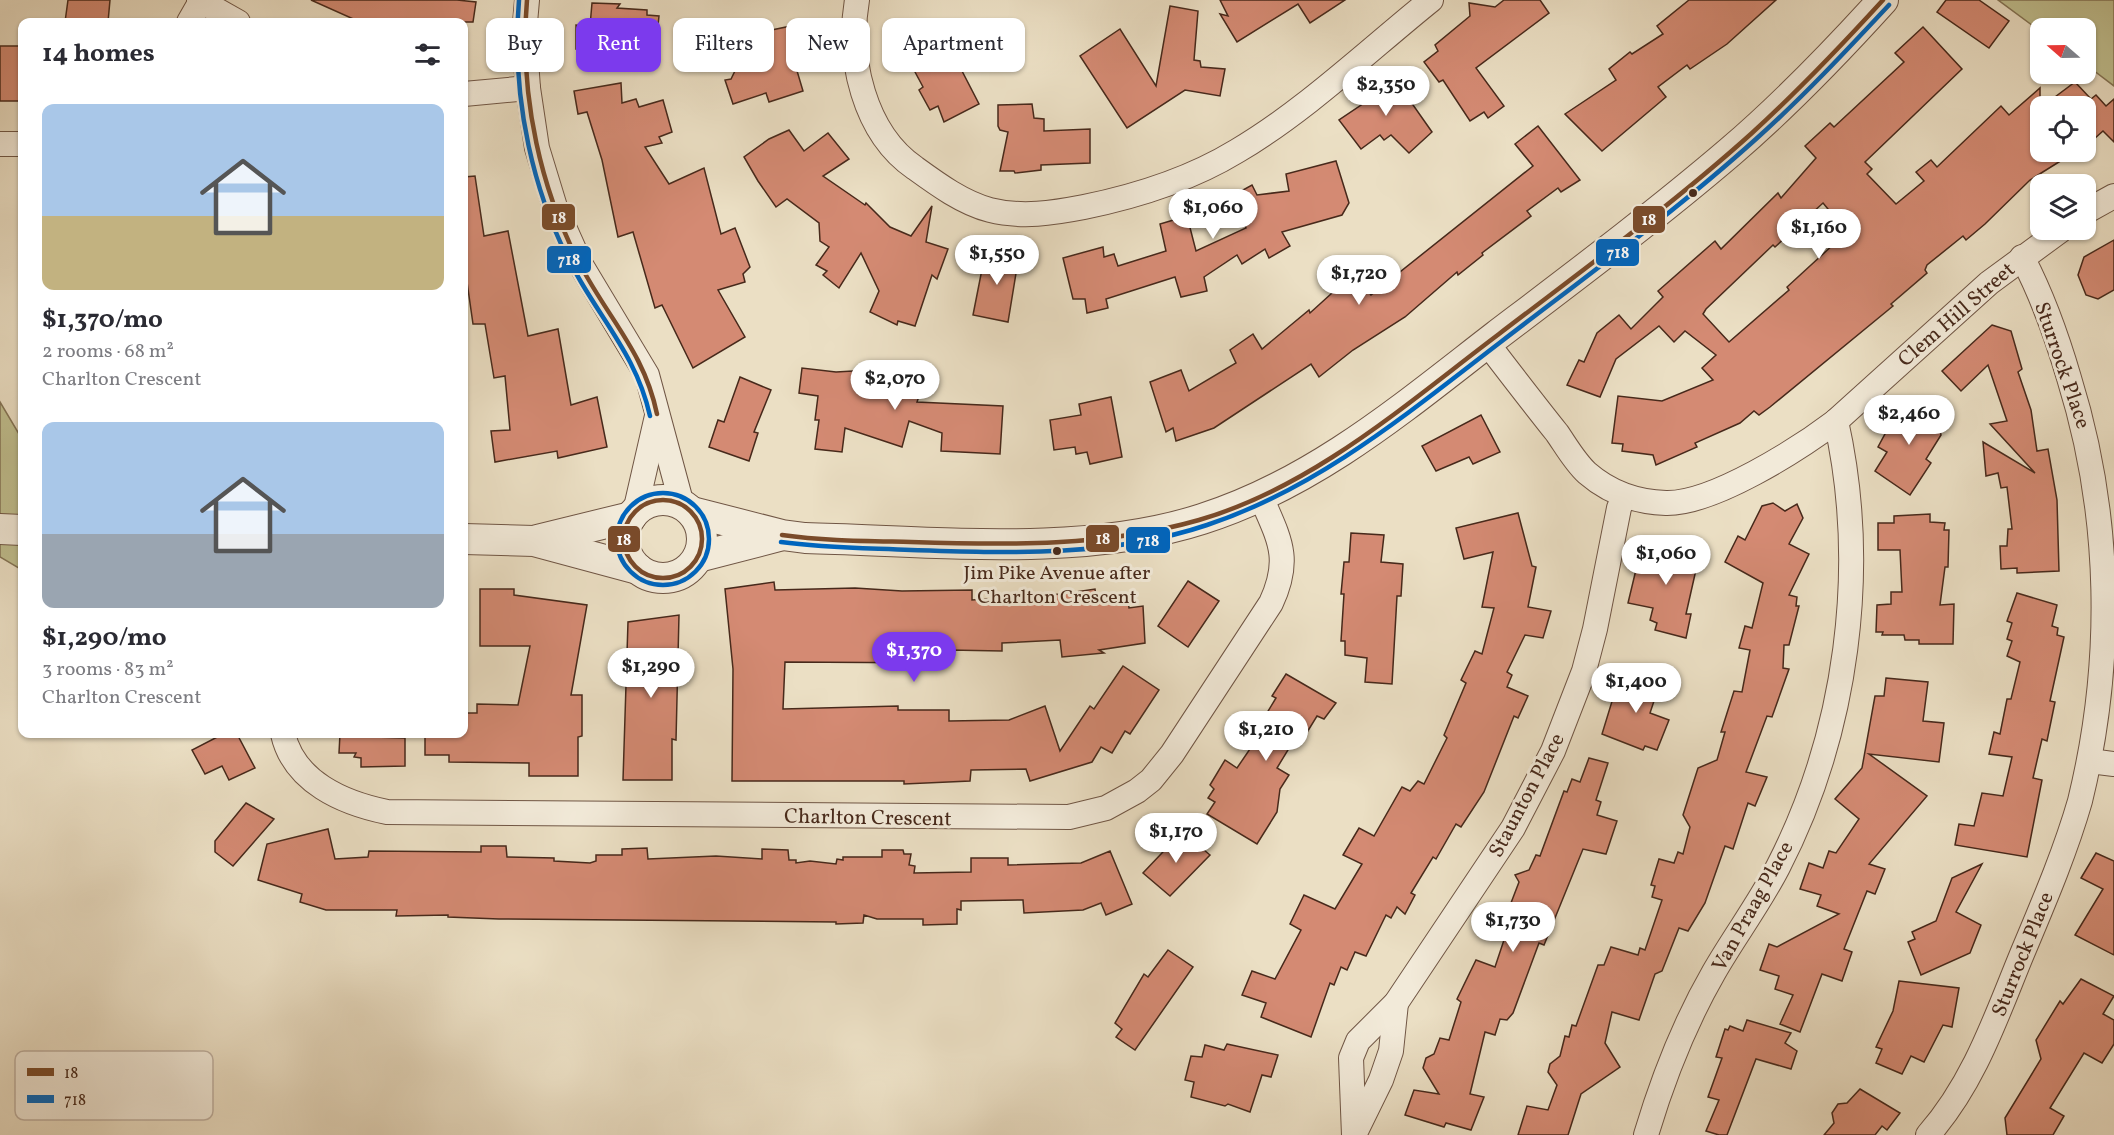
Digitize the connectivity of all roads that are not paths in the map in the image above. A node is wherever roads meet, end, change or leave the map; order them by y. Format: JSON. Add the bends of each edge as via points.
{"nodes":[{"id":1,"x":527,"y":0,"type":"edge"},
{"id":2,"x":856,"y":0,"type":"edge"},
{"id":3,"x":1431,"y":0,"type":"edge"},
{"id":4,"x":1883,"y":0,"type":"edge"},
{"id":5,"x":200,"y":1,"type":"edge"},
{"id":6,"x":191,"y":18,"type":"edge"},
{"id":7,"x":231,"y":18,"type":"edge"},
{"id":8,"x":528,"y":88,"type":"junction"},
{"id":9,"x":468,"y":94,"type":"edge"},
{"id":10,"x":0,"y":144,"type":"edge"},
{"id":11,"x":18,"y":144,"type":"edge"},
{"id":12,"x":2114,"y":196,"type":"edge"},
{"id":13,"x":2096,"y":206,"type":"edge"},
{"id":14,"x":2047,"y":240,"type":"edge"},
{"id":15,"x":2022,"y":257,"type":"junction"},
{"id":16,"x":1487,"y":343,"type":"junction"},
{"id":17,"x":657,"y":414,"type":"junction"},
{"id":18,"x":1836,"y":421,"type":"junction"},
{"id":19,"x":1624,"y":496,"type":"junction"},
{"id":20,"x":1261,"y":497,"type":"junction"},
{"id":21,"x":687,"y":508,"type":"junction"},
{"id":22,"x":633,"y":514,"type":"junction"},
{"id":23,"x":0,"y":529,"type":"edge"},
{"id":24,"x":18,"y":530,"type":"edge"},
{"id":25,"x":782,"y":535,"type":"junction"},
{"id":26,"x":468,"y":539,"type":"edge"},
{"id":27,"x":534,"y":541,"type":"junction"},
{"id":28,"x":698,"y":557,"type":"junction"},
{"id":29,"x":638,"y":569,"type":"junction"},
{"id":30,"x":284,"y":738,"type":"edge"},
{"id":31,"x":2090,"y":761,"type":"junction"},
{"id":32,"x":2114,"y":764,"type":"edge"},
{"id":33,"x":1396,"y":1003,"type":"junction"},
{"id":34,"x":1352,"y":1074,"type":"junction"},
{"id":35,"x":1381,"y":1080,"type":"junction"},
{"id":36,"x":1354,"y":1135,"type":"edge"},
{"id":37,"x":1646,"y":1135,"type":"edge"},
{"id":38,"x":1928,"y":1135,"type":"edge"}],
"edges":[{"from":1,"to":8,"type":"street","via":[[524,34]]},
{"from":2,"to":3,"type":"street","via":[[855,55],[861,88],[885,136],[906,162],[946,190],[989,210],[1031,215],[1121,200],[1212,165],[1289,115]]},
{"from":4,"to":16,"type":"street","via":[[1832,56],[1733,150]]},
{"from":5,"to":6,"type":"street"},
{"from":5,"to":7,"type":"street"},
{"from":8,"to":9,"type":"street"},
{"from":8,"to":17,"type":"street","via":[[537,148],[555,207],[581,265],[647,375]]},
{"from":10,"to":11,"type":"street"},
{"from":12,"to":13,"type":"street"},
{"from":14,"to":15,"type":"street","name":"Clem Hill Street"},
{"from":15,"to":18,"type":"street","name":"Clem Hill Street"},
{"from":15,"to":31,"type":"street","name":"Sturrock Place","via":[[2064,360],[2086,432],[2102,516],[2107,640]]},
{"from":16,"to":19,"type":"street","name":"Clem Hill Street","via":[[1586,471]]},
{"from":16,"to":20,"type":"street","via":[[1318,468]]},
{"from":17,"to":21,"type":"street"},
{"from":17,"to":22,"type":"street"},
{"from":18,"to":19,"type":"street","name":"Clem Hill Street","via":[[1757,472],[1696,498],[1668,503]]},
{"from":18,"to":37,"type":"street","name":"Van Praag Place","via":[[1848,506],[1850,590],[1842,673],[1824,753],[1778,868],[1714,972],[1678,1042]]},
{"from":19,"to":33,"type":"street","name":"Staunton Place","via":[[1584,670],[1553,751],[1513,828]]},
{"from":20,"to":25,"type":"street","via":[[1200,520],[1103,540],[1024,543]]},
{"from":20,"to":30,"type":"street","name":"Charlton Crescent","via":[[1283,558],[1281,581],[1271,603],[1151,780],[1106,808],[1078,815],[1050,819],[387,812],[355,805],[325,791],[301,770]]},
{"from":21,"to":22,"type":"street","via":[[672,501],[652,501]]},
{"from":21,"to":25,"type":"street"},
{"from":21,"to":28,"type":"street","via":[[702,534]]},
{"from":22,"to":27,"type":"street"},
{"from":22,"to":29,"type":"street","via":[[626,528],[626,550]]},
{"from":23,"to":24,"type":"street"},
{"from":25,"to":28,"type":"street"},
{"from":26,"to":27,"type":"street"},
{"from":27,"to":29,"type":"street"},
{"from":28,"to":29,"type":"street","via":[[691,566],[671,577],[659,578]]},
{"from":31,"to":32,"type":"street"},
{"from":31,"to":38,"type":"street","name":"Sturrock Place","via":[[2053,878],[1977,1064]]},
{"from":33,"to":34,"type":"street","name":"Staunton Place","via":[[1358,1041],[1351,1058]]},
{"from":33,"to":35,"type":"street","name":"Staunton Place","via":[[1391,1051]]},
{"from":34,"to":35,"type":"street","via":[[1360,1082]]},
{"from":34,"to":36,"type":"street","name":"Staunton Place"},
{"from":35,"to":36,"type":"street","name":"Staunton Place"}]}
